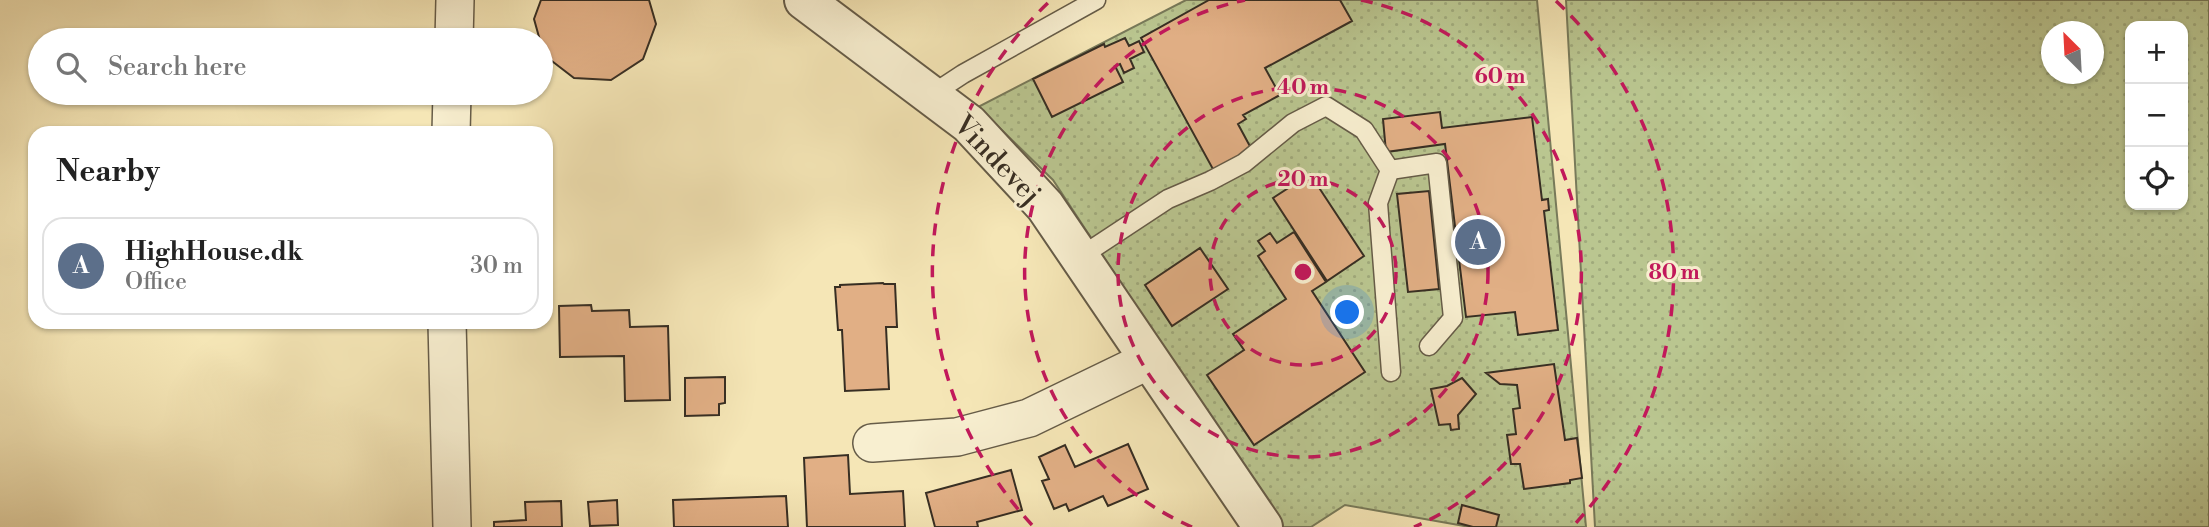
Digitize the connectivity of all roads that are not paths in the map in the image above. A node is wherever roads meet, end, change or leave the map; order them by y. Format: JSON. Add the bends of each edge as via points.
{"nodes":[{"id":1,"x":455,"y":0,"type":"edge"},
{"id":2,"x":804,"y":0,"type":"edge"},
{"id":3,"x":1096,"y":0,"type":"edge"},
{"id":4,"x":454,"y":28,"type":"edge"},
{"id":5,"x":931,"y":95,"type":"junction"},
{"id":6,"x":453,"y":105,"type":"edge"},
{"id":7,"x":452,"y":126,"type":"edge"},
{"id":8,"x":1390,"y":170,"type":"junction"},
{"id":9,"x":1080,"y":257,"type":"junction"},
{"id":10,"x":447,"y":329,"type":"edge"},
{"id":11,"x":1429,"y":346,"type":"dead end"},
{"id":12,"x":1149,"y":360,"type":"junction"},
{"id":13,"x":1391,"y":372,"type":"dead end"},
{"id":14,"x":872,"y":443,"type":"dead end"},
{"id":15,"x":452,"y":527,"type":"edge"},
{"id":16,"x":1262,"y":527,"type":"edge"}],
"edges":[{"from":1,"to":4,"type":"street"},
{"from":2,"to":5,"type":"street","name":"Vindevej"},
{"from":3,"to":5,"type":"lane"},
{"from":5,"to":9,"type":"street","name":"Vindevej","via":[[969,124],[1038,198]]},
{"from":6,"to":7,"type":"street"},
{"from":8,"to":9,"type":"lane","via":[[1364,130],[1326,106],[1293,123],[1244,163],[1168,199]]},
{"from":8,"to":11,"type":"lane","via":[[1437,163],[1453,318]]},
{"from":8,"to":13,"type":"lane","via":[[1378,203]]},
{"from":9,"to":12,"type":"street","name":"Vindevej"},
{"from":10,"to":15,"type":"street"},
{"from":12,"to":14,"type":"street","via":[[1029,418],[957,437]]},
{"from":12,"to":16,"type":"street","name":"Vindevej"}]}
